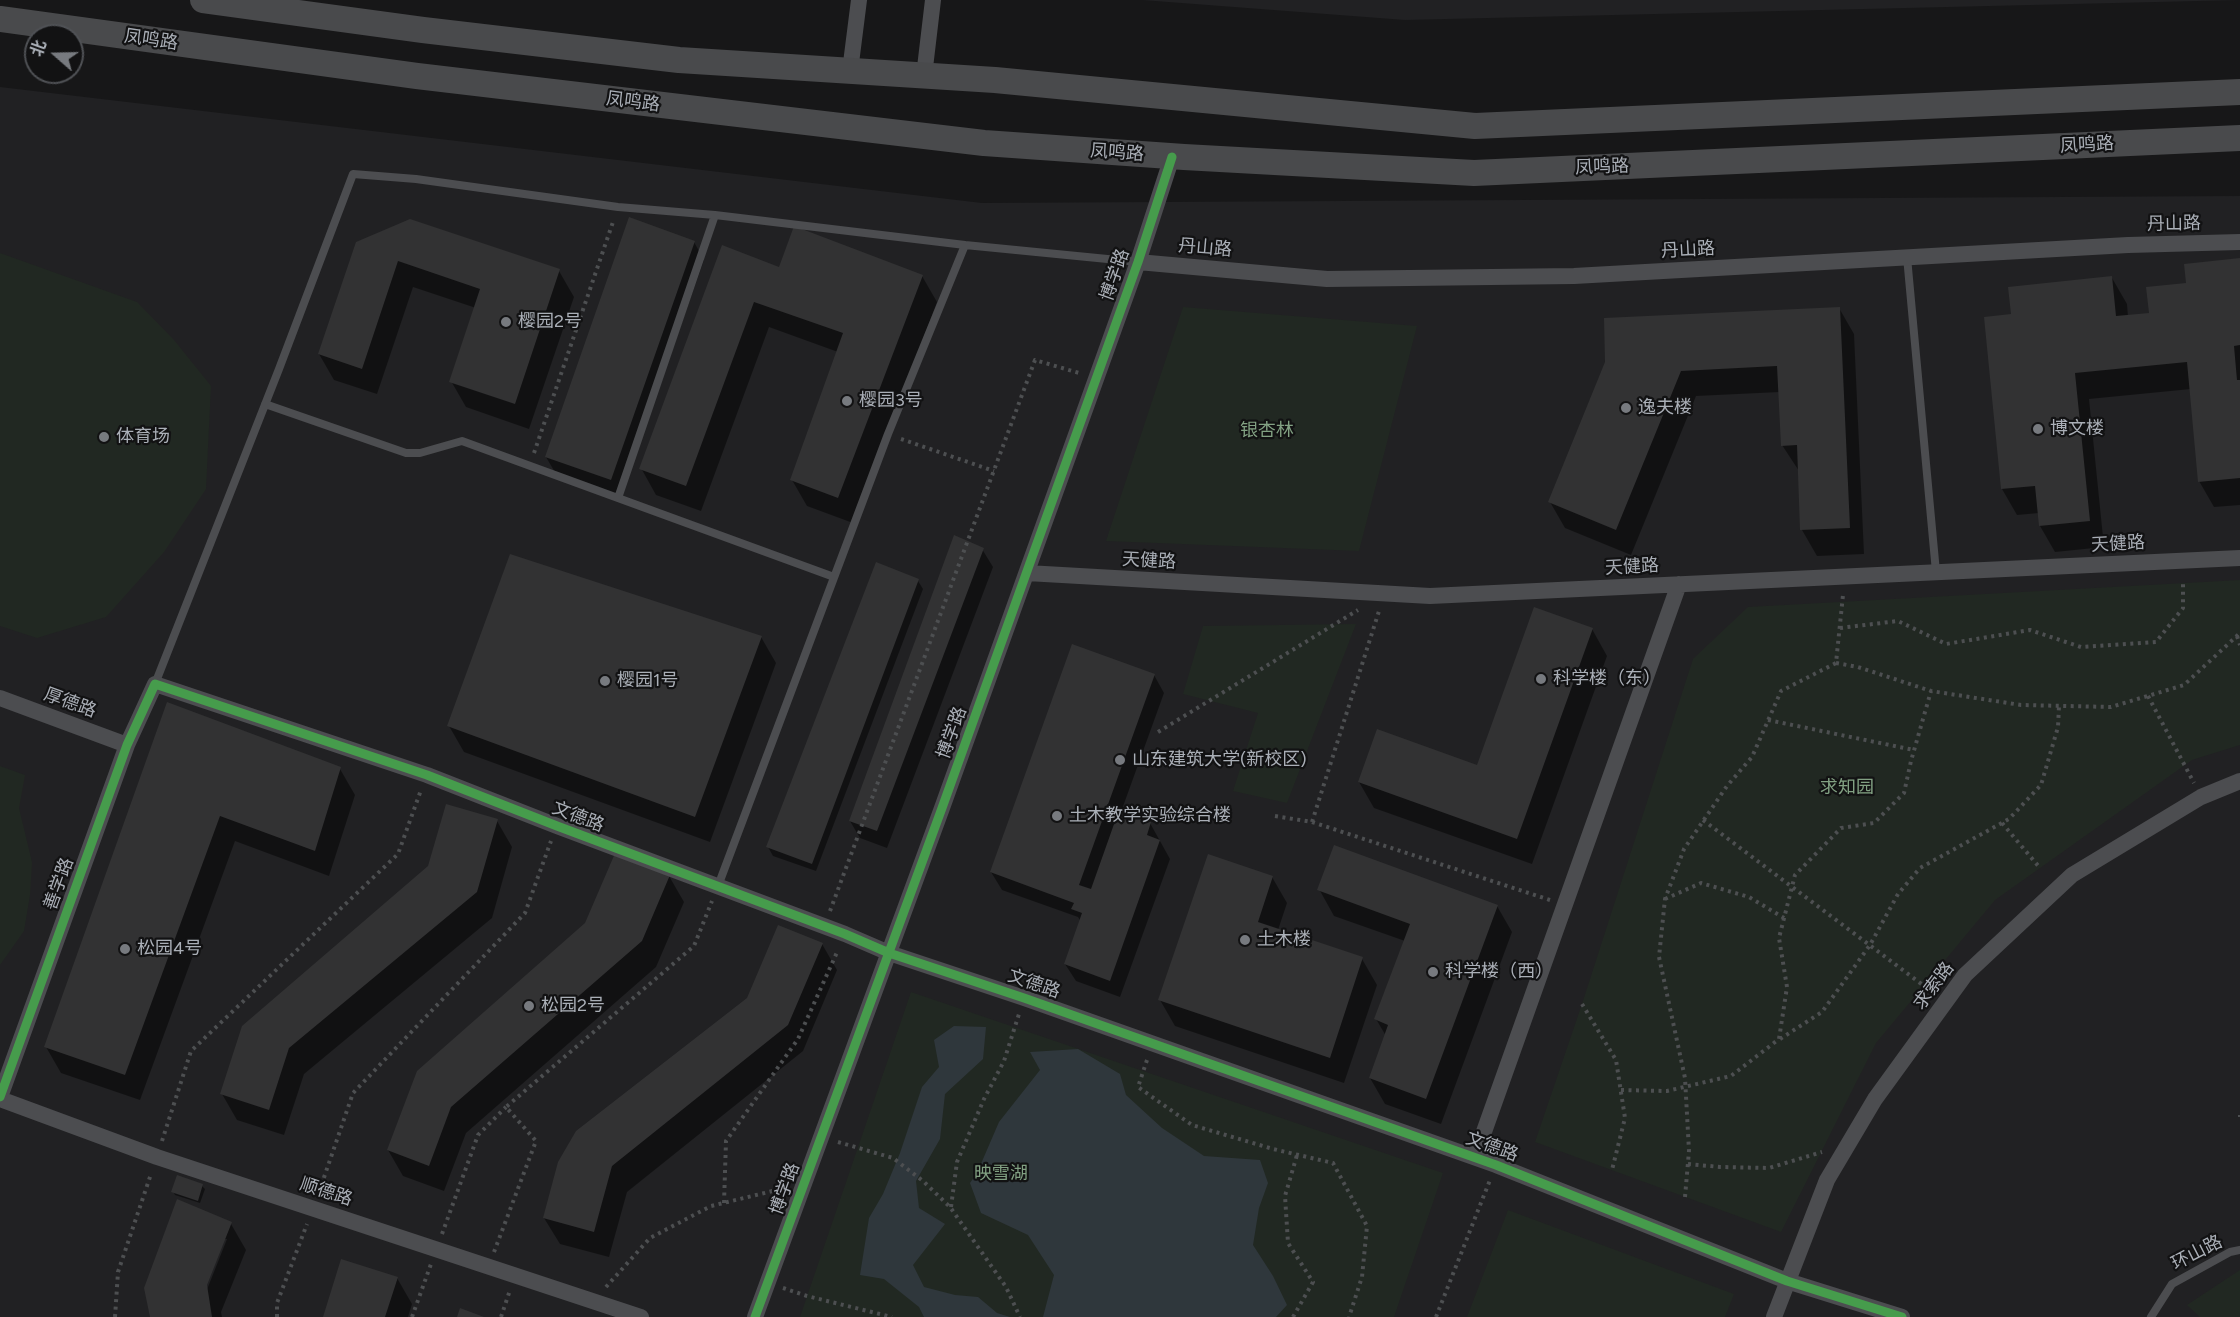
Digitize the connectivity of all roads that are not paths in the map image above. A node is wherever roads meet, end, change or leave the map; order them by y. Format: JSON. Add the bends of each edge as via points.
{"nodes":[{"id":1,"x":202,"y":0,"type":"edge"},
{"id":2,"x":859,"y":0,"type":"edge"},
{"id":3,"x":933,"y":0,"type":"edge"},
{"id":4,"x":0,"y":19,"type":"edge"},
{"id":5,"x":849,"y":71,"type":"junction"},
{"id":6,"x":924,"y":76,"type":"junction"},
{"id":7,"x":2240,"y":92,"type":"edge"},
{"id":8,"x":2240,"y":138,"type":"edge"},
{"id":9,"x":1173,"y":157,"type":"junction"},
{"id":10,"x":715,"y":215,"type":"junction"},
{"id":11,"x":2240,"y":242,"type":"edge"},
{"id":12,"x":965,"y":245,"type":"junction"},
{"id":13,"x":1907,"y":257,"type":"junction"},
{"id":14,"x":1138,"y":262,"type":"junction"},
{"id":15,"x":265,"y":404,"type":"junction"},
{"id":16,"x":618,"y":498,"type":"junction"},
{"id":17,"x":2240,"y":558,"type":"edge"},
{"id":18,"x":1936,"y":572,"type":"junction"},
{"id":19,"x":1027,"y":573,"type":"junction"},
{"id":20,"x":834,"y":577,"type":"junction"},
{"id":21,"x":1679,"y":584,"type":"junction"},
{"id":22,"x":155,"y":684,"type":"junction"},
{"id":23,"x":0,"y":698,"type":"edge"},
{"id":24,"x":127,"y":745,"type":"junction"},
{"id":25,"x":2240,"y":781,"type":"edge"},
{"id":26,"x":718,"y":886,"type":"junction"},
{"id":27,"x":889,"y":953,"type":"junction"},
{"id":28,"x":0,"y":1098,"type":"edge"},
{"id":29,"x":1475,"y":1157,"type":"junction"},
{"id":30,"x":2240,"y":1250,"type":"edge"},
{"id":31,"x":1788,"y":1281,"type":"junction"},
{"id":32,"x":641,"y":1317,"type":"edge"},
{"id":33,"x":755,"y":1317,"type":"edge"},
{"id":34,"x":1774,"y":1317,"type":"edge"},
{"id":35,"x":1902,"y":1317,"type":"edge"},
{"id":36,"x":2151,"y":1317,"type":"edge"}],
"edges":[{"from":1,"to":5,"type":"main road","via":[[679,60]]},
{"from":2,"to":5,"type":"street"},
{"from":3,"to":6,"type":"street"},
{"from":4,"to":9,"type":"main road","name":"凤鸣路","via":[[417,76],[960,141]]},
{"from":5,"to":6,"type":"main road"},
{"from":6,"to":7,"type":"main road","via":[[1475,126]]},
{"from":8,"to":9,"type":"main road","name":"凤鸣路","via":[[1474,173]]},
{"from":9,"to":14,"type":"street","name":"博学路"},
{"from":10,"to":12,"type":"lane"},
{"from":10,"to":15,"type":"lane","via":[[352,174]]},
{"from":10,"to":16,"type":"lane"},
{"from":11,"to":13,"type":"street","name":"丹山路"},
{"from":12,"to":14,"type":"lane"},
{"from":12,"to":20,"type":"lane"},
{"from":13,"to":14,"type":"street","name":"丹山路","via":[[1574,276],[1327,279]]},
{"from":13,"to":18,"type":"lane"},
{"from":14,"to":19,"type":"street","name":"博学路"},
{"from":15,"to":16,"type":"lane","via":[[406,453],[462,441]]},
{"from":15,"to":22,"type":"lane"},
{"from":16,"to":20,"type":"lane"},
{"from":17,"to":18,"type":"street","name":"天健路"},
{"from":18,"to":21,"type":"street","name":"天健路"},
{"from":19,"to":21,"type":"street","name":"天健路","via":[[1430,596]]},
{"from":19,"to":27,"type":"street","name":"博学路"},
{"from":20,"to":26,"type":"lane"},
{"from":21,"to":29,"type":"street"},
{"from":22,"to":24,"type":"street","name":"善学路"},
{"from":22,"to":26,"type":"street","name":"文德路","via":[[427,775]]},
{"from":23,"to":24,"type":"street","name":"厚德路"},
{"from":24,"to":28,"type":"street","name":"善学路"},
{"from":25,"to":31,"type":"street","name":"求索路","via":[[2201,797],[2072,875],[1965,975],[1875,1098],[1827,1180]]},
{"from":26,"to":27,"type":"street","name":"文德路"},
{"from":27,"to":29,"type":"street","name":"文德路"},
{"from":27,"to":33,"type":"street","name":"博学路"},
{"from":28,"to":32,"type":"street","name":"顺德路","via":[[157,1157]]},
{"from":29,"to":31,"type":"street","name":"文德路"},
{"from":30,"to":36,"type":"lane","name":"环山路","via":[[2172,1284]]},
{"from":31,"to":34,"type":"street","name":"求索路"},
{"from":31,"to":35,"type":"street","name":"文德路"}]}
